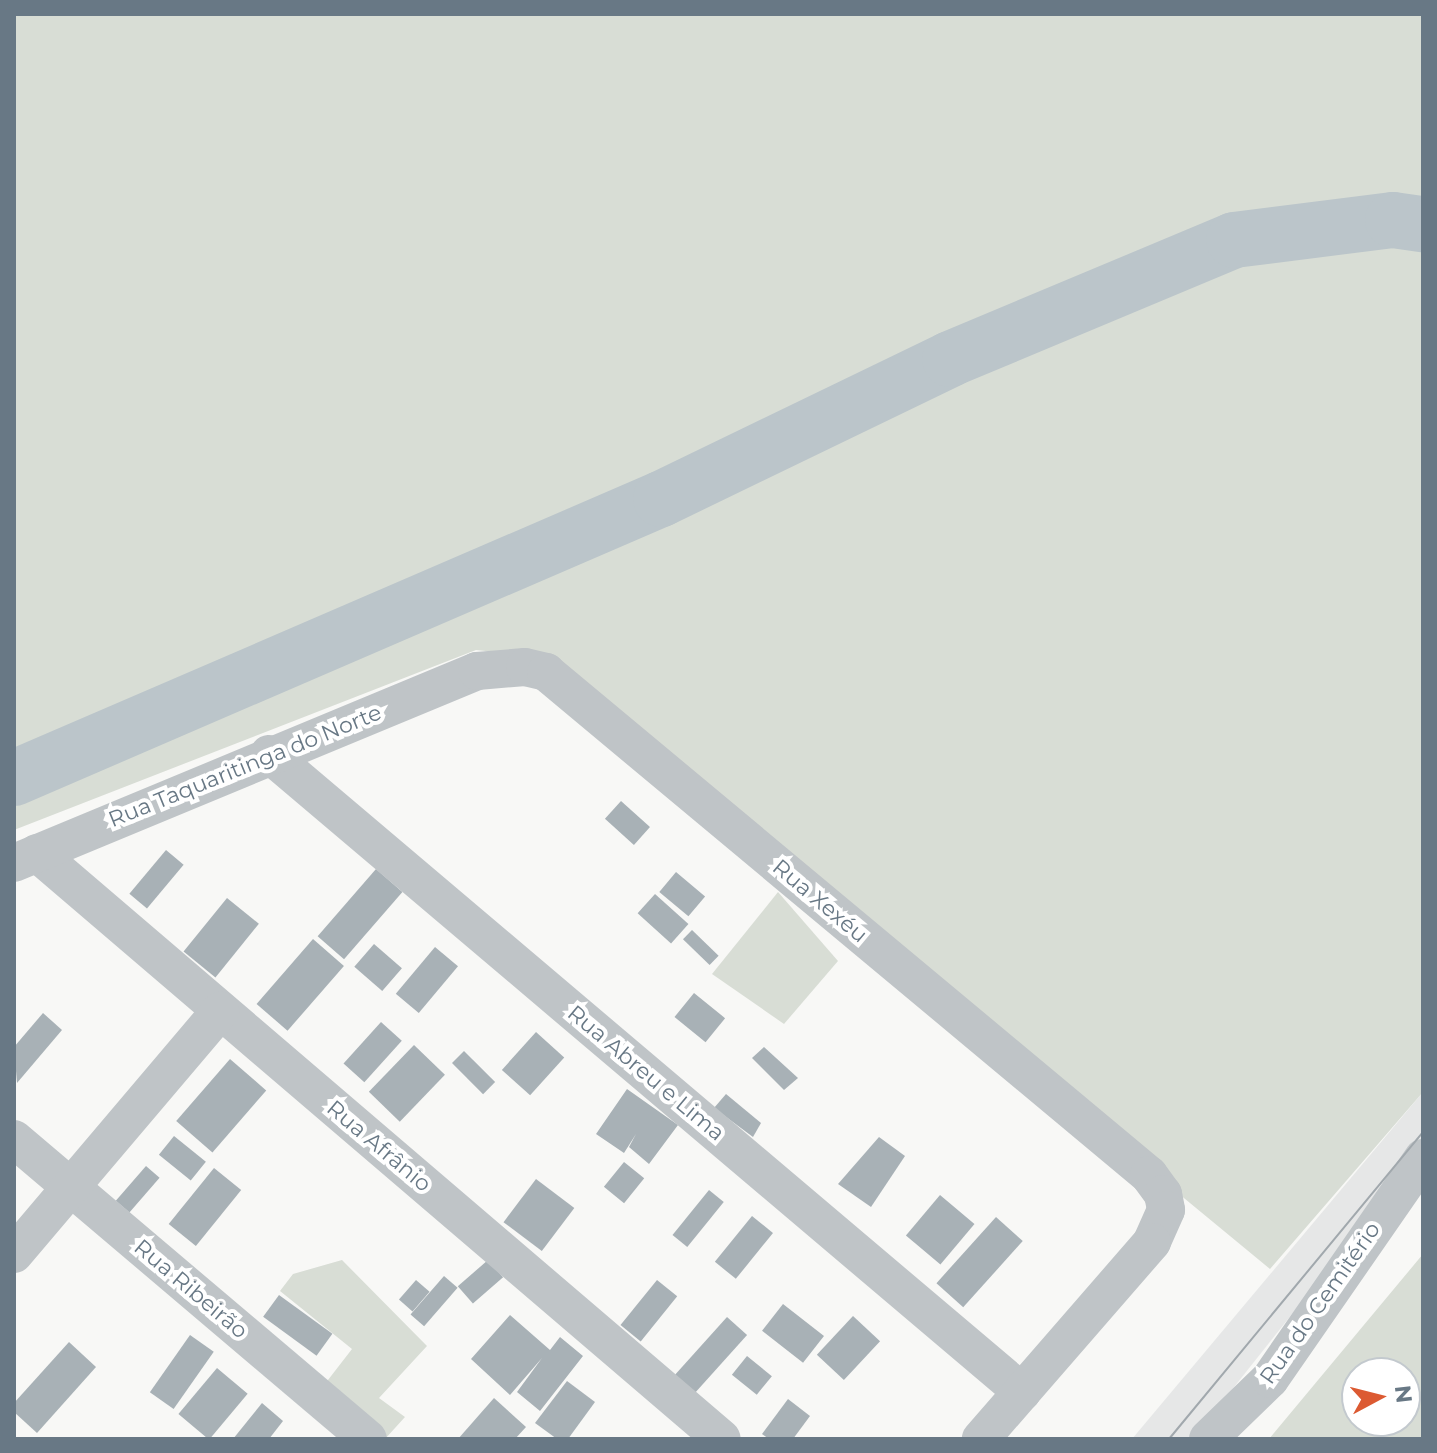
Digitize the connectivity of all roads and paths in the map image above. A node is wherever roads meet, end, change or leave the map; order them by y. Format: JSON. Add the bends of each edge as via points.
{"nodes":[{"id":1,"x":477,"y":671,"type":"joint"},
{"id":2,"x":269,"y":754,"type":"junction"},
{"id":3,"x":26,"y":858,"type":"edge"},
{"id":4,"x":220,"y":1011,"type":"junction"},
{"id":5,"x":14,"y":1139,"type":"edge"},
{"id":6,"x":1423,"y":1158,"type":"edge"},
{"id":7,"x":71,"y":1187,"type":"junction"},
{"id":8,"x":14,"y":1254,"type":"edge"},
{"id":9,"x":1022,"y":1392,"type":"junction"},
{"id":10,"x":368,"y":1439,"type":"edge"},
{"id":11,"x":722,"y":1439,"type":"edge"},
{"id":12,"x":981,"y":1439,"type":"edge"},
{"id":13,"x":1208,"y":1439,"type":"edge"}],
"edges":[{"from":1,"to":2,"type":"street","name":"Rua Taquaritinga do Norte"},
{"from":1,"to":9,"type":"street","name":"Rua Xexéu","via":[[516,667],[546,672],[1149,1175],[1163,1194],[1166,1210],[1152,1242]]},
{"from":2,"to":3,"type":"street","name":"Rua Taquaritinga do Norte"},
{"from":2,"to":9,"type":"street","name":"Rua Abreu e Lima"},
{"from":3,"to":4,"type":"street","name":"Rua Afrânio"},
{"from":4,"to":7,"type":"street"},
{"from":4,"to":11,"type":"street","name":"Rua Afrânio"},
{"from":5,"to":7,"type":"street","name":"Rua Ribeirão"},
{"from":6,"to":13,"type":"street","name":"Rua do Cemitério","via":[[1270,1379]]},
{"from":7,"to":8,"type":"street"},
{"from":7,"to":10,"type":"street","name":"Rua Ribeirão"},
{"from":9,"to":12,"type":"street"}]}
